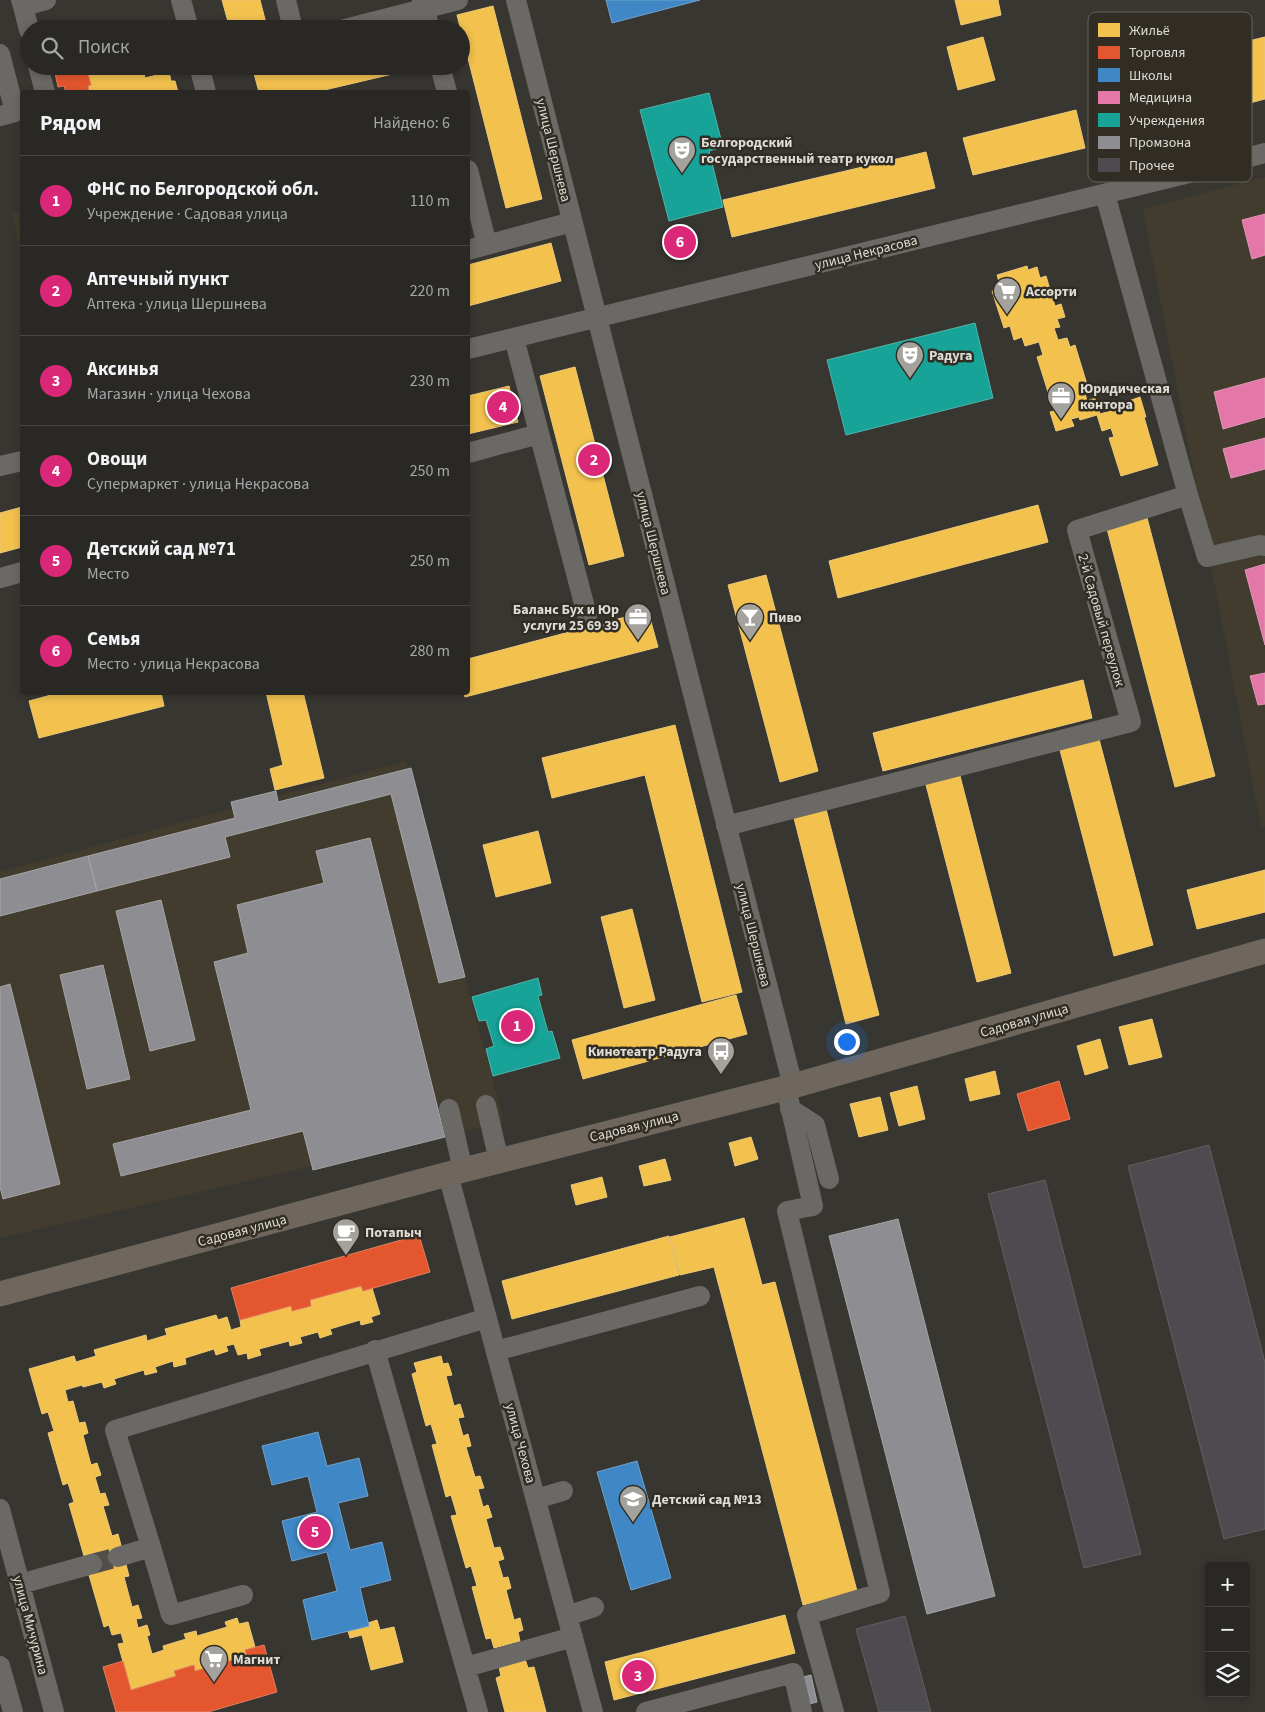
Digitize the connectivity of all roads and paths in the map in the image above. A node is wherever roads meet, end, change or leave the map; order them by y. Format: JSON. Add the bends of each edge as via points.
{"nodes":[{"id":1,"x":46,"y":0,"type":"edge"},
{"id":2,"x":181,"y":0,"type":"edge"},
{"id":3,"x":286,"y":0,"type":"edge"},
{"id":4,"x":458,"y":0,"type":"edge"},
{"id":5,"x":516,"y":0,"type":"edge"},
{"id":6,"x":22,"y":3,"type":"edge"},
{"id":7,"x":423,"y":4,"type":"edge"},
{"id":8,"x":26,"y":20,"type":"edge"},
{"id":9,"x":187,"y":20,"type":"edge"},
{"id":10,"x":291,"y":20,"type":"edge"},
{"id":11,"x":373,"y":20,"type":"edge"},
{"id":12,"x":427,"y":20,"type":"edge"},
{"id":13,"x":0,"y":54,"type":"edge"},
{"id":14,"x":40,"y":75,"type":"edge"},
{"id":15,"x":201,"y":75,"type":"edge"},
{"id":16,"x":442,"y":75,"type":"edge"},
{"id":17,"x":44,"y":90,"type":"edge"},
{"id":18,"x":205,"y":90,"type":"edge"},
{"id":19,"x":446,"y":90,"type":"edge"},
{"id":20,"x":0,"y":116,"type":"edge"},
{"id":21,"x":1265,"y":153,"type":"edge"},
{"id":22,"x":1252,"y":157,"type":"edge"},
{"id":23,"x":470,"y":178,"type":"edge"},
{"id":24,"x":1153,"y":182,"type":"edge"},
{"id":25,"x":1105,"y":194,"type":"junction"},
{"id":26,"x":572,"y":222,"type":"junction"},
{"id":27,"x":487,"y":245,"type":"junction"},
{"id":28,"x":470,"y":249,"type":"edge"},
{"id":29,"x":597,"y":318,"type":"junction"},
{"id":30,"x":514,"y":338,"type":"junction"},
{"id":31,"x":470,"y":349,"type":"edge"},
{"id":32,"x":539,"y":434,"type":"junction"},
{"id":33,"x":470,"y":452,"type":"edge"},
{"id":34,"x":20,"y":461,"type":"edge"},
{"id":35,"x":0,"y":466,"type":"edge"},
{"id":36,"x":1188,"y":495,"type":"junction"},
{"id":37,"x":1265,"y":546,"type":"edge"},
{"id":38,"x":20,"y":573,"type":"edge"},
{"id":39,"x":0,"y":578,"type":"edge"},
{"id":40,"x":587,"y":615,"type":"dead end"},
{"id":41,"x":726,"y":826,"type":"junction"},
{"id":42,"x":1265,"y":951,"type":"edge"},
{"id":43,"x":790,"y":1094,"type":"junction"},
{"id":44,"x":486,"y":1105,"type":"dead end"},
{"id":45,"x":450,"y":1109,"type":"dead end"},
{"id":46,"x":499,"y":1160,"type":"junction"},
{"id":47,"x":456,"y":1172,"type":"junction"},
{"id":48,"x":829,"y":1179,"type":"dead end"},
{"id":49,"x":0,"y":1294,"type":"edge"},
{"id":50,"x":700,"y":1296,"type":"dead end"},
{"id":51,"x":487,"y":1318,"type":"junction"},
{"id":52,"x":375,"y":1350,"type":"junction"},
{"id":53,"x":496,"y":1351,"type":"junction"},
{"id":54,"x":563,"y":1492,"type":"dead end"},
{"id":55,"x":536,"y":1499,"type":"junction"},
{"id":56,"x":0,"y":1509,"type":"edge"},
{"id":57,"x":151,"y":1547,"type":"junction"},
{"id":58,"x":118,"y":1557,"type":"tunnel mouth"},
{"id":59,"x":92,"y":1564,"type":"tunnel mouth"},
{"id":60,"x":20,"y":1584,"type":"junction"},
{"id":61,"x":243,"y":1594,"type":"dead end"},
{"id":62,"x":594,"y":1607,"type":"dead end"},
{"id":63,"x":567,"y":1616,"type":"junction"},
{"id":64,"x":573,"y":1637,"type":"junction"},
{"id":65,"x":0,"y":1666,"type":"edge"},
{"id":66,"x":466,"y":1667,"type":"junction"},
{"id":67,"x":13,"y":1712,"type":"edge"},
{"id":68,"x":54,"y":1712,"type":"edge"},
{"id":69,"x":478,"y":1712,"type":"edge"},
{"id":70,"x":593,"y":1712,"type":"edge"},
{"id":71,"x":646,"y":1712,"type":"edge"},
{"id":72,"x":802,"y":1712,"type":"edge"},
{"id":73,"x":834,"y":1712,"type":"edge"}],
"edges":[{"from":1,"to":6,"type":"street"},
{"from":2,"to":9,"type":"street"},
{"from":3,"to":10,"type":"street"},
{"from":4,"to":7,"type":"street"},
{"from":5,"to":26,"type":"street","name":"улица Шершнева"},
{"from":6,"to":8,"type":"street"},
{"from":7,"to":11,"type":"street"},
{"from":7,"to":12,"type":"street"},
{"from":13,"to":20,"type":"street","via":[[15,112]]},
{"from":14,"to":17,"type":"street"},
{"from":15,"to":18,"type":"street"},
{"from":16,"to":19,"type":"street"},
{"from":21,"to":22,"type":"street","name":"улица Некрасова"},
{"from":23,"to":27,"type":"street"},
{"from":24,"to":25,"type":"street","name":"улица Некрасова"},
{"from":25,"to":29,"type":"street","name":"улица Некрасова"},
{"from":25,"to":36,"type":"street"},
{"from":26,"to":27,"type":"street"},
{"from":26,"to":29,"type":"street","name":"улица Шершнева"},
{"from":27,"to":28,"type":"street"},
{"from":29,"to":30,"type":"street","name":"улица Некрасова"},
{"from":29,"to":41,"type":"street","name":"улица Шершнева"},
{"from":30,"to":31,"type":"street","name":"улица Некрасова"},
{"from":30,"to":32,"type":"street"},
{"from":32,"to":33,"type":"street"},
{"from":32,"to":40,"type":"street"},
{"from":34,"to":35,"type":"street"},
{"from":36,"to":37,"type":"street","via":[[1207,557],[1260,544]]},
{"from":36,"to":41,"type":"street","name":"2-й Садовый переулок","via":[[1077,530],[1130,722]]},
{"from":38,"to":39,"type":"street"},
{"from":41,"to":43,"type":"street","name":"улица Шершнева"},
{"from":42,"to":43,"type":"main road","name":"Садовая улица"},
{"from":43,"to":46,"type":"main road","name":"Садовая улица"},
{"from":43,"to":48,"type":"street","via":[[815,1125]]},
{"from":43,"to":73,"type":"street","name":"улица Шершнева","via":[[812,1206],[787,1211],[880,1593],[807,1615]]},
{"from":44,"to":46,"type":"street"},
{"from":45,"to":47,"type":"street","name":"улица Чехова"},
{"from":46,"to":47,"type":"main road","name":"Садовая улица"},
{"from":47,"to":49,"type":"main road","name":"Садовая улица"},
{"from":47,"to":51,"type":"street","name":"улица Чехова"},
{"from":50,"to":53,"type":"street"},
{"from":51,"to":52,"type":"street"},
{"from":51,"to":53,"type":"street","name":"улица Чехова"},
{"from":52,"to":57,"type":"street","via":[[115,1430]]},
{"from":52,"to":66,"type":"street"},
{"from":53,"to":55,"type":"street","name":"улица Чехова"},
{"from":54,"to":55,"type":"street"},
{"from":55,"to":63,"type":"street","name":"улица Чехова"},
{"from":56,"to":60,"type":"street","name":"улица Мичурина"},
{"from":57,"to":58,"type":"street"},
{"from":57,"to":61,"type":"street","via":[[171,1616]]},
{"from":59,"to":60,"type":"street"},
{"from":60,"to":68,"type":"street","name":"улица Мичурина"},
{"from":62,"to":63,"type":"street"},
{"from":63,"to":64,"type":"street","name":"улица Чехова"},
{"from":64,"to":66,"type":"street"},
{"from":64,"to":70,"type":"street","name":"улица Чехова"},
{"from":65,"to":67,"type":"street"},
{"from":66,"to":69,"type":"street"},
{"from":71,"to":72,"type":"street","via":[[793,1673]]}]}
